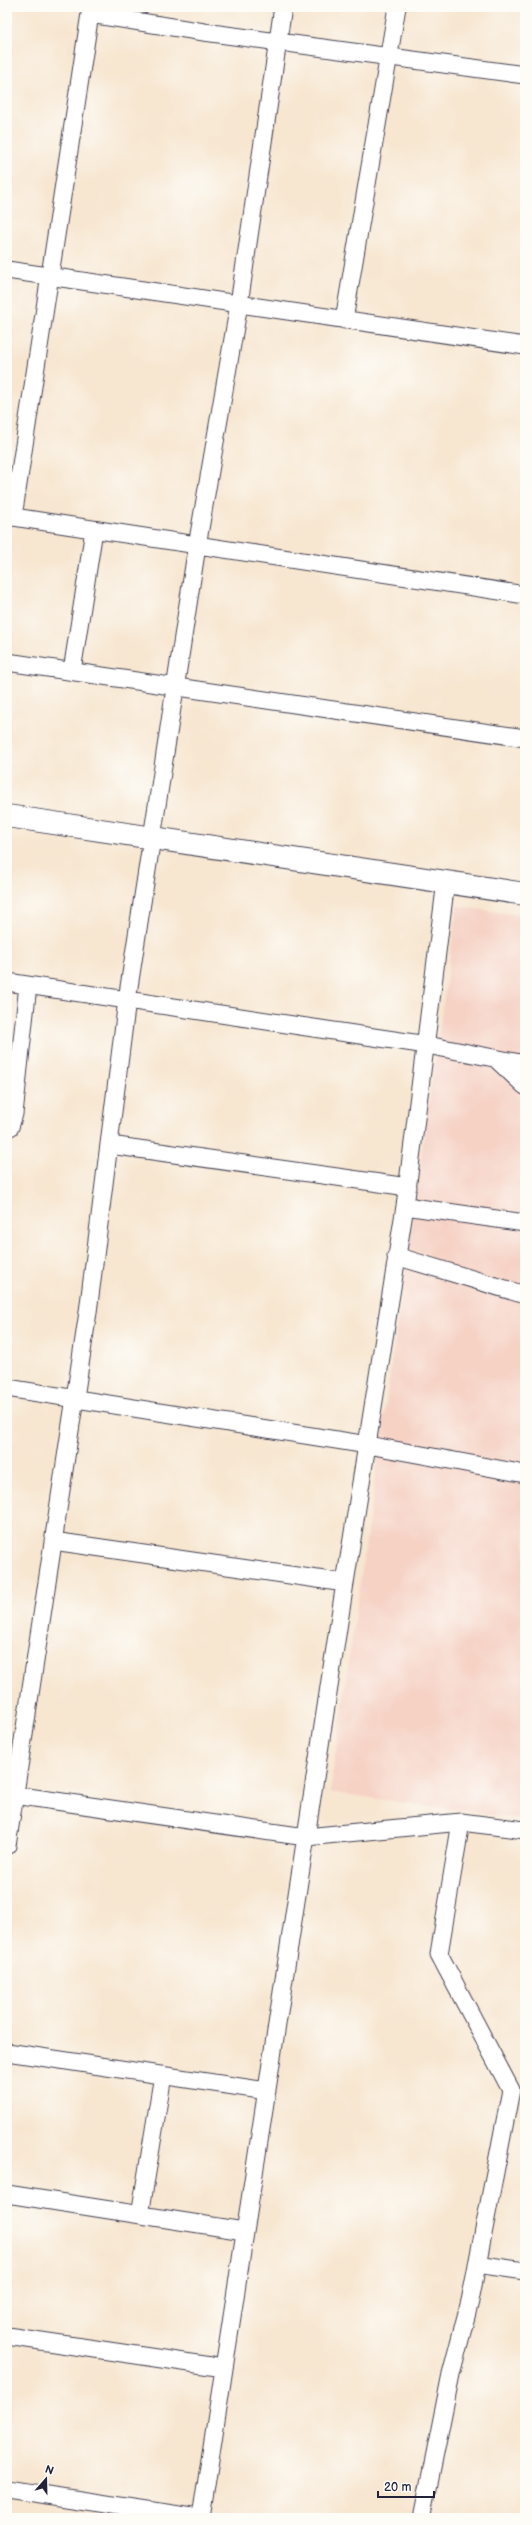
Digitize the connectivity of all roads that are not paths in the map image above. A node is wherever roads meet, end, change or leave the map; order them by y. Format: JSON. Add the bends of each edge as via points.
{"nodes":[{"id":1,"x":283,"y":7,"type":"edge"},
{"id":2,"x":397,"y":7,"type":"edge"},
{"id":3,"x":90,"y":11,"type":"edge"},
{"id":4,"x":278,"y":42,"type":"junction"},
{"id":5,"x":390,"y":57,"type":"junction"},
{"id":6,"x":525,"y":74,"type":"edge"},
{"id":7,"x":7,"y":270,"type":"edge"},
{"id":8,"x":49,"y":276,"type":"junction"},
{"id":9,"x":239,"y":304,"type":"junction"},
{"id":10,"x":344,"y":320,"type":"junction"},
{"id":11,"x":525,"y":346,"type":"edge"},
{"id":12,"x":10,"y":516,"type":"edge"},
{"id":13,"x":94,"y":530,"type":"junction"},
{"id":14,"x":197,"y":546,"type":"junction"},
{"id":15,"x":525,"y":595,"type":"edge"},
{"id":16,"x":7,"y":662,"type":"edge"},
{"id":17,"x":72,"y":671,"type":"junction"},
{"id":18,"x":175,"y":686,"type":"junction"},
{"id":19,"x":525,"y":738,"type":"edge"},
{"id":20,"x":7,"y":816,"type":"edge"},
{"id":21,"x":153,"y":838,"type":"junction"},
{"id":22,"x":446,"y":881,"type":"junction"},
{"id":23,"x":525,"y":894,"type":"edge"},
{"id":24,"x":7,"y":982,"type":"edge"},
{"id":25,"x":28,"y":985,"type":"junction"},
{"id":26,"x":127,"y":1000,"type":"junction"},
{"id":27,"x":427,"y":1045,"type":"junction"},
{"id":28,"x":495,"y":1058,"type":"junction"},
{"id":29,"x":525,"y":1064,"type":"edge"},
{"id":30,"x":525,"y":1086,"type":"edge"},
{"id":31,"x":7,"y":1128,"type":"edge"},
{"id":32,"x":110,"y":1145,"type":"junction"},
{"id":33,"x":408,"y":1187,"type":"junction"},
{"id":34,"x":405,"y":1206,"type":"junction"},
{"id":35,"x":525,"y":1223,"type":"edge"},
{"id":36,"x":396,"y":1256,"type":"junction"},
{"id":37,"x":525,"y":1295,"type":"edge"},
{"id":38,"x":7,"y":1388,"type":"edge"},
{"id":39,"x":74,"y":1400,"type":"junction"},
{"id":40,"x":368,"y":1445,"type":"junction"},
{"id":41,"x":525,"y":1474,"type":"edge"},
{"id":42,"x":53,"y":1541,"type":"junction"},
{"id":43,"x":344,"y":1582,"type":"junction"},
{"id":44,"x":11,"y":1795,"type":"edge"},
{"id":45,"x":461,"y":1822,"type":"junction"},
{"id":46,"x":525,"y":1830,"type":"edge"},
{"id":47,"x":306,"y":1837,"type":"junction"},
{"id":48,"x":7,"y":1846,"type":"edge"},
{"id":49,"x":7,"y":2052,"type":"edge"},
{"id":50,"x":163,"y":2075,"type":"junction"},
{"id":51,"x":267,"y":2090,"type":"junction"},
{"id":52,"x":7,"y":2194,"type":"edge"},
{"id":53,"x":140,"y":2215,"type":"junction"},
{"id":54,"x":244,"y":2231,"type":"junction"},
{"id":55,"x":477,"y":2264,"type":"junction"},
{"id":56,"x":525,"y":2271,"type":"edge"},
{"id":57,"x":7,"y":2336,"type":"edge"},
{"id":58,"x":224,"y":2368,"type":"junction"},
{"id":59,"x":7,"y":2488,"type":"edge"},
{"id":60,"x":200,"y":2518,"type":"edge"},
{"id":61,"x":422,"y":2518,"type":"edge"}],
"edges":[{"from":1,"to":4,"type":"street"},
{"from":2,"to":5,"type":"street"},
{"from":3,"to":4,"type":"street"},
{"from":3,"to":8,"type":"street"},
{"from":4,"to":5,"type":"street"},
{"from":4,"to":9,"type":"street"},
{"from":5,"to":6,"type":"street"},
{"from":5,"to":10,"type":"street"},
{"from":7,"to":8,"type":"street"},
{"from":8,"to":9,"type":"street"},
{"from":8,"to":12,"type":"street"},
{"from":9,"to":10,"type":"street"},
{"from":9,"to":14,"type":"street"},
{"from":10,"to":11,"type":"street"},
{"from":12,"to":13,"type":"street"},
{"from":13,"to":14,"type":"street"},
{"from":13,"to":17,"type":"street"},
{"from":14,"to":15,"type":"street"},
{"from":14,"to":18,"type":"street"},
{"from":16,"to":17,"type":"street"},
{"from":17,"to":18,"type":"street"},
{"from":18,"to":19,"type":"street"},
{"from":18,"to":21,"type":"street"},
{"from":20,"to":21,"type":"street"},
{"from":21,"to":22,"type":"street"},
{"from":21,"to":26,"type":"street"},
{"from":22,"to":23,"type":"street"},
{"from":22,"to":27,"type":"street"},
{"from":24,"to":25,"type":"street"},
{"from":25,"to":26,"type":"street"},
{"from":25,"to":31,"type":"street","via":[[14,1114],[10,1127]]},
{"from":26,"to":27,"type":"street"},
{"from":26,"to":32,"type":"street"},
{"from":27,"to":28,"type":"street"},
{"from":27,"to":33,"type":"street"},
{"from":28,"to":29,"type":"street"},
{"from":28,"to":30,"type":"street"},
{"from":32,"to":33,"type":"street"},
{"from":32,"to":39,"type":"street"},
{"from":33,"to":34,"type":"street"},
{"from":34,"to":35,"type":"street"},
{"from":34,"to":36,"type":"street"},
{"from":36,"to":37,"type":"street"},
{"from":36,"to":40,"type":"street"},
{"from":38,"to":39,"type":"street"},
{"from":39,"to":40,"type":"street"},
{"from":39,"to":42,"type":"street"},
{"from":40,"to":41,"type":"street"},
{"from":40,"to":43,"type":"street"},
{"from":42,"to":43,"type":"street"},
{"from":42,"to":44,"type":"street"},
{"from":43,"to":47,"type":"street"},
{"from":44,"to":47,"type":"street"},
{"from":44,"to":48,"type":"street"},
{"from":45,"to":46,"type":"street"},
{"from":45,"to":47,"type":"street"},
{"from":45,"to":55,"type":"street","via":[[439,1954],[511,2090]]},
{"from":47,"to":51,"type":"street"},
{"from":49,"to":50,"type":"street"},
{"from":50,"to":51,"type":"street"},
{"from":50,"to":53,"type":"street"},
{"from":51,"to":54,"type":"street"},
{"from":52,"to":53,"type":"street"},
{"from":53,"to":54,"type":"street"},
{"from":54,"to":58,"type":"street"},
{"from":55,"to":56,"type":"street"},
{"from":55,"to":61,"type":"street"},
{"from":57,"to":58,"type":"street"},
{"from":58,"to":60,"type":"street"},
{"from":59,"to":60,"type":"street"}]}
